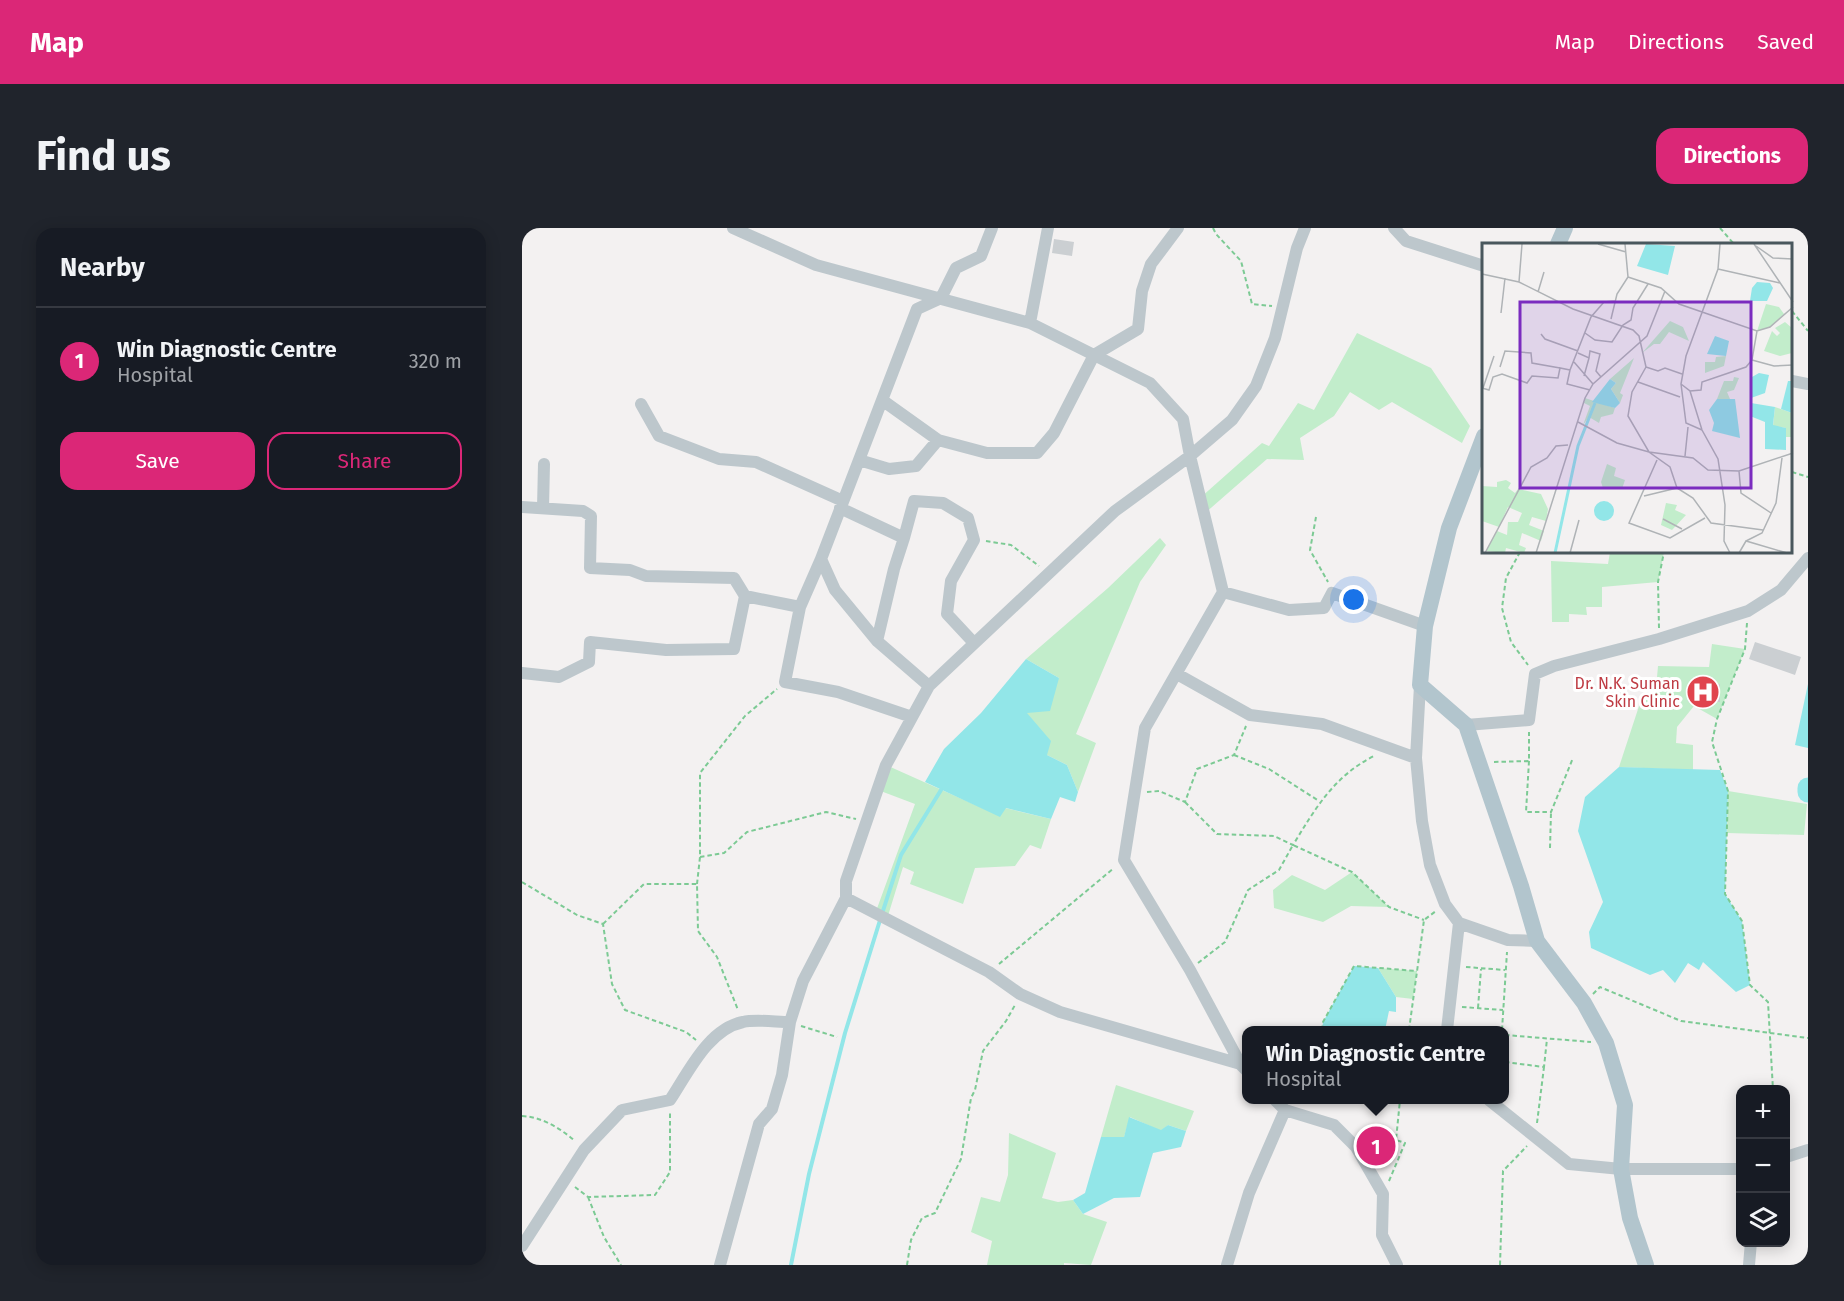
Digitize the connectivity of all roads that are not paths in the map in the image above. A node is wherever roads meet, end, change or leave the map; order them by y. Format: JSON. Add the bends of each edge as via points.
{"nodes":[{"id":1,"x":733,"y":228,"type":"edge"},
{"id":2,"x":992,"y":228,"type":"edge"},
{"id":3,"x":1048,"y":228,"type":"edge"},
{"id":4,"x":1178,"y":228,"type":"edge"},
{"id":5,"x":1305,"y":228,"type":"edge"},
{"id":6,"x":1394,"y":228,"type":"edge"},
{"id":7,"x":1565,"y":228,"type":"edge"},
{"id":8,"x":1558,"y":243,"type":"edge"},
{"id":9,"x":1482,"y":265,"type":"edge"},
{"id":10,"x":941,"y":298,"type":"junction"},
{"id":11,"x":1030,"y":323,"type":"junction"},
{"id":12,"x":1094,"y":355,"type":"junction"},
{"id":13,"x":1793,"y":381,"type":"edge"},
{"id":14,"x":1808,"y":384,"type":"edge"},
{"id":15,"x":882,"y":399,"type":"junction"},
{"id":16,"x":641,"y":404,"type":"dead end"},
{"id":17,"x":938,"y":440,"type":"junction"},
{"id":18,"x":1482,"y":441,"type":"edge"},
{"id":19,"x":1190,"y":456,"type":"junction"},
{"id":20,"x":859,"y":460,"type":"junction"},
{"id":21,"x":544,"y":464,"type":"dead end"},
{"id":22,"x":842,"y":504,"type":"junction"},
{"id":23,"x":522,"y":507,"type":"edge"},
{"id":24,"x":543,"y":508,"type":"junction"},
{"id":25,"x":904,"y":538,"type":"junction"},
{"id":26,"x":1808,"y":558,"type":"edge"},
{"id":27,"x":821,"y":559,"type":"junction"},
{"id":28,"x":1223,"y":592,"type":"junction"},
{"id":29,"x":745,"y":596,"type":"junction"},
{"id":30,"x":800,"y":607,"type":"junction"},
{"id":31,"x":1425,"y":626,"type":"junction"},
{"id":32,"x":877,"y":641,"type":"junction"},
{"id":33,"x":974,"y":643,"type":"junction"},
{"id":34,"x":522,"y":673,"type":"edge"},
{"id":35,"x":1177,"y":674,"type":"junction"},
{"id":36,"x":1420,"y":685,"type":"junction"},
{"id":37,"x":929,"y":686,"type":"junction"},
{"id":38,"x":912,"y":717,"type":"junction"},
{"id":39,"x":1467,"y":725,"type":"junction"},
{"id":40,"x":1416,"y":758,"type":"junction"},
{"id":41,"x":846,"y":898,"type":"junction"},
{"id":42,"x":1459,"y":922,"type":"junction"},
{"id":43,"x":1537,"y":940,"type":"junction"},
{"id":44,"x":790,"y":1022,"type":"junction"},
{"id":45,"x":1448,"y":1026,"type":"edge"},
{"id":46,"x":1242,"y":1062,"type":"edge"},
{"id":47,"x":1242,"y":1066,"type":"edge"},
{"id":48,"x":1279,"y":1104,"type":"edge"},
{"id":49,"x":1495,"y":1104,"type":"edge"},
{"id":50,"x":1286,"y":1110,"type":"junction"},
{"id":51,"x":1808,"y":1150,"type":"edge"},
{"id":52,"x":1790,"y":1155,"type":"edge"},
{"id":53,"x":1736,"y":1169,"type":"edge"},
{"id":54,"x":1621,"y":1170,"type":"junction"},
{"id":55,"x":522,"y":1246,"type":"edge"},
{"id":56,"x":1751,"y":1247,"type":"edge"},
{"id":57,"x":720,"y":1265,"type":"edge"},
{"id":58,"x":1227,"y":1265,"type":"edge"},
{"id":59,"x":1397,"y":1265,"type":"edge"},
{"id":60,"x":1646,"y":1265,"type":"edge"},
{"id":61,"x":1749,"y":1265,"type":"edge"}],
"edges":[{"from":1,"to":10,"type":"street","via":[[816,265]]},
{"from":2,"to":10,"type":"street","via":[[981,256],[956,268]]},
{"from":3,"to":11,"type":"street"},
{"from":4,"to":12,"type":"street","via":[[1151,264],[1142,291],[1138,328]]},
{"from":5,"to":19,"type":"street","via":[[1296,248],[1275,338],[1256,386],[1232,420]]},
{"from":6,"to":9,"type":"street","via":[[1406,241]]},
{"from":7,"to":8,"type":"main road"},
{"from":10,"to":11,"type":"street"},
{"from":10,"to":15,"type":"street","via":[[917,309]]},
{"from":11,"to":12,"type":"street"},
{"from":12,"to":17,"type":"street","via":[[1054,434],[1037,453],[987,453]]},
{"from":12,"to":19,"type":"street","via":[[1150,383],[1183,419]]},
{"from":13,"to":14,"type":"street"},
{"from":15,"to":17,"type":"street"},
{"from":15,"to":20,"type":"street"},
{"from":16,"to":22,"type":"street","via":[[659,436],[719,459],[756,462]]},
{"from":17,"to":20,"type":"street","via":[[916,466],[889,470]]},
{"from":18,"to":31,"type":"main road","via":[[1449,528]]},
{"from":19,"to":28,"type":"street"},
{"from":19,"to":33,"type":"street","via":[[1115,511]]},
{"from":20,"to":22,"type":"street"},
{"from":21,"to":24,"type":"street"},
{"from":22,"to":25,"type":"street"},
{"from":22,"to":27,"type":"street"},
{"from":23,"to":24,"type":"street"},
{"from":24,"to":29,"type":"street","via":[[584,510],[591,516],[590,568],[630,570],[646,576],[734,578]]},
{"from":25,"to":32,"type":"street"},
{"from":25,"to":33,"type":"street","via":[[914,501],[944,503],[968,518],[974,540],[951,581],[947,614]]},
{"from":26,"to":39,"type":"street","via":[[1780,590],[1748,611],[1535,674],[1529,720]]},
{"from":27,"to":30,"type":"street"},
{"from":27,"to":32,"type":"street","via":[[835,590]]},
{"from":28,"to":31,"type":"street","via":[[1289,610],[1324,608],[1332,593]]},
{"from":28,"to":35,"type":"street"},
{"from":29,"to":30,"type":"street"},
{"from":29,"to":34,"type":"street","via":[[734,649],[666,650],[590,642],[589,662],[559,677]]},
{"from":30,"to":38,"type":"street","via":[[785,682],[838,692]]},
{"from":31,"to":36,"type":"main road"},
{"from":32,"to":37,"type":"street"},
{"from":33,"to":37,"type":"street"},
{"from":35,"to":40,"type":"street","via":[[1250,714],[1322,724]]},
{"from":35,"to":46,"type":"street","via":[[1145,728],[1124,860]]},
{"from":36,"to":39,"type":"main road"},
{"from":36,"to":40,"type":"street"},
{"from":37,"to":38,"type":"street"},
{"from":38,"to":41,"type":"street","via":[[886,765],[846,880]]},
{"from":39,"to":43,"type":"main road"},
{"from":40,"to":42,"type":"street","via":[[1430,865],[1445,904]]},
{"from":41,"to":44,"type":"street","via":[[803,981]]},
{"from":41,"to":47,"type":"street","via":[[1060,1012]]},
{"from":42,"to":43,"type":"street","via":[[1508,940]]},
{"from":42,"to":45,"type":"street"},
{"from":43,"to":54,"type":"main road","via":[[1584,1003],[1606,1043],[1625,1105]]},
{"from":44,"to":55,"type":"street","via":[[743,1022],[721,1032],[670,1100],[622,1110],[585,1150]]},
{"from":44,"to":57,"type":"street","via":[[782,1075],[772,1109],[759,1124]]},
{"from":48,"to":50,"type":"street"},
{"from":49,"to":54,"type":"street","via":[[1569,1164]]},
{"from":50,"to":58,"type":"street","via":[[1249,1193]]},
{"from":50,"to":59,"type":"street","via":[[1334,1125],[1356,1148],[1383,1194],[1382,1235]]},
{"from":51,"to":52,"type":"street"},
{"from":53,"to":54,"type":"street"},
{"from":54,"to":60,"type":"main road","via":[[1630,1218]]},
{"from":56,"to":61,"type":"street"}]}
